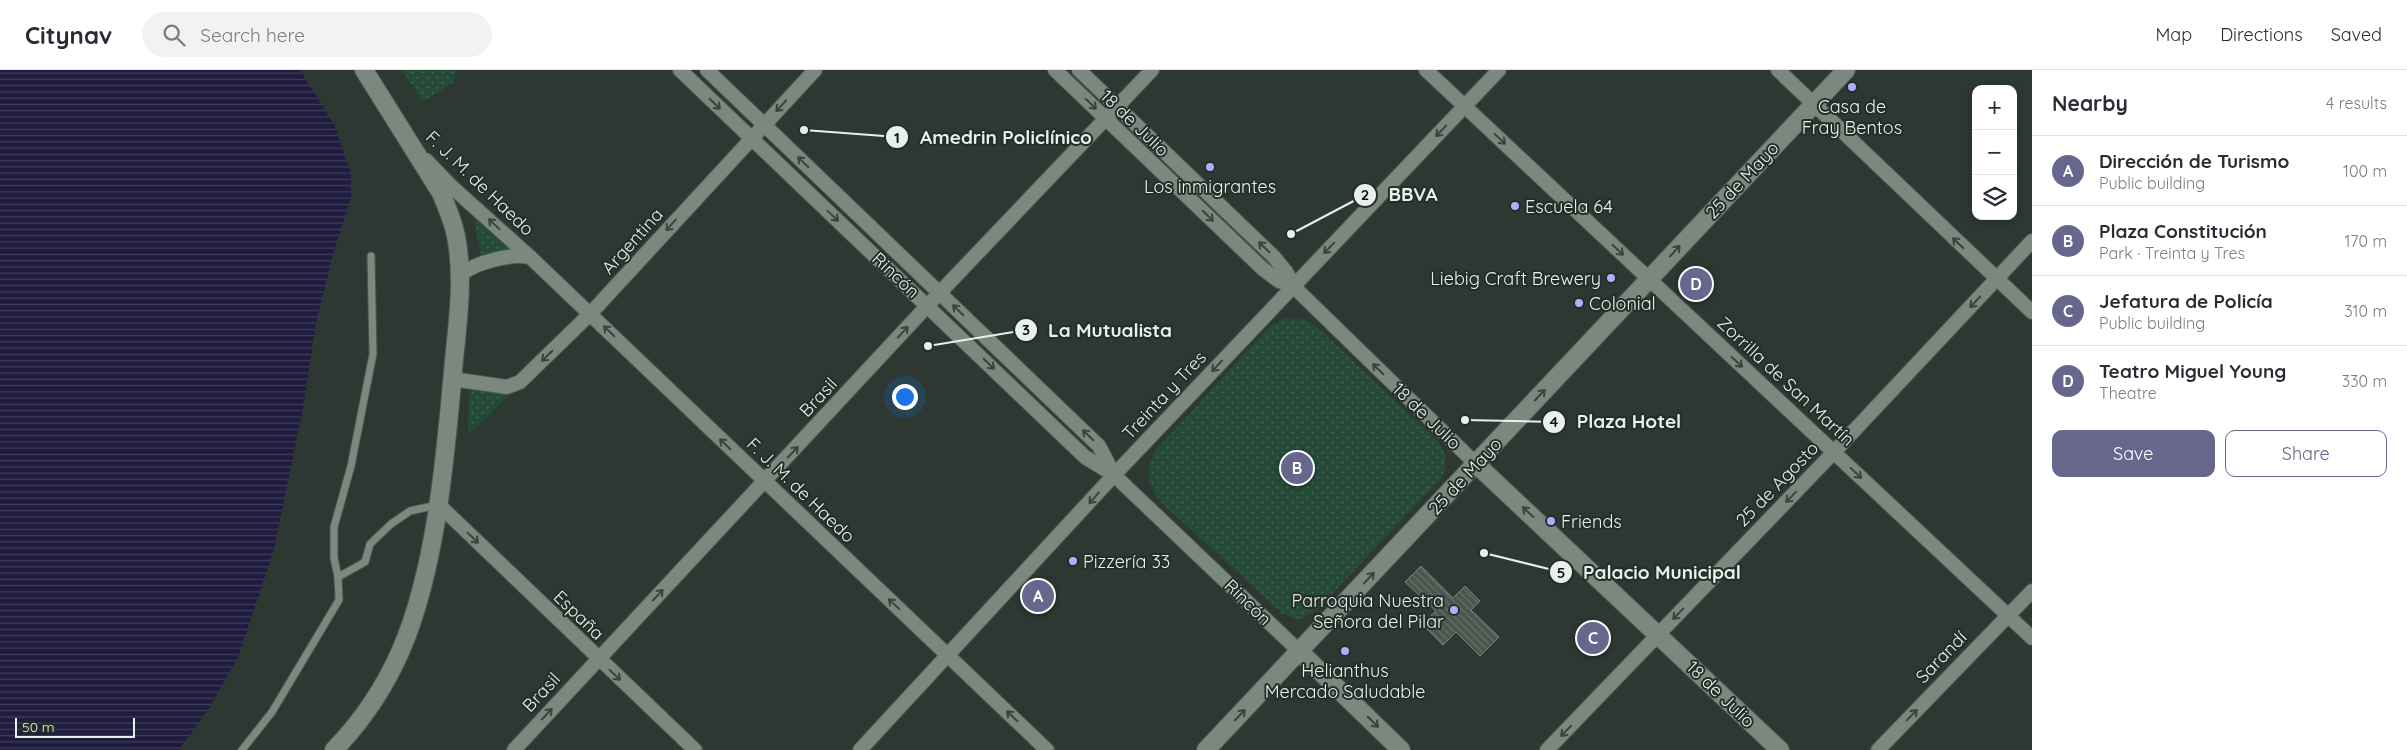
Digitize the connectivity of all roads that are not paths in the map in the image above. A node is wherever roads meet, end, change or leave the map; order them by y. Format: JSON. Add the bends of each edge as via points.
{"nodes":[{"id":1,"x":364,"y":70,"type":"edge"},
{"id":2,"x":680,"y":70,"type":"edge"},
{"id":3,"x":706,"y":70,"type":"edge"},
{"id":4,"x":815,"y":70,"type":"edge"},
{"id":5,"x":1055,"y":70,"type":"edge"},
{"id":6,"x":1079,"y":70,"type":"edge"},
{"id":7,"x":1152,"y":70,"type":"edge"},
{"id":8,"x":1426,"y":70,"type":"edge"},
{"id":9,"x":1499,"y":70,"type":"edge"},
{"id":10,"x":1778,"y":70,"type":"edge"},
{"id":11,"x":1846,"y":70,"type":"edge"},
{"id":12,"x":1814,"y":104,"type":"junction"},
{"id":13,"x":1117,"y":106,"type":"junction"},
{"id":14,"x":1465,"y":106,"type":"junction"},
{"id":15,"x":1106,"y":119,"type":"junction"},
{"id":16,"x":764,"y":124,"type":"junction"},
{"id":17,"x":405,"y":137,"type":"junction"},
{"id":18,"x":751,"y":138,"type":"junction"},
{"id":19,"x":2032,"y":241,"type":"edge"},
{"id":20,"x":371,"y":256,"type":"dead end"},
{"id":21,"x":530,"y":257,"type":"junction"},
{"id":22,"x":459,"y":277,"type":"junction"},
{"id":23,"x":1648,"y":279,"type":"junction"},
{"id":24,"x":1996,"y":279,"type":"junction"},
{"id":25,"x":1292,"y":286,"type":"junction"},
{"id":26,"x":940,"y":292,"type":"junction"},
{"id":27,"x":928,"y":305,"type":"junction"},
{"id":28,"x":2032,"y":312,"type":"edge"},
{"id":29,"x":590,"y":314,"type":"junction"},
{"id":30,"x":452,"y":379,"type":"junction"},
{"id":31,"x":1834,"y":452,"type":"junction"},
{"id":32,"x":1476,"y":464,"type":"junction"},
{"id":33,"x":1114,"y":475,"type":"junction"},
{"id":34,"x":765,"y":482,"type":"junction"},
{"id":35,"x":438,"y":504,"type":"junction"},
{"id":36,"x":338,"y":576,"type":"junction"},
{"id":37,"x":2032,"y":591,"type":"edge"},
{"id":38,"x":2008,"y":616,"type":"junction"},
{"id":39,"x":1659,"y":634,"type":"junction"},
{"id":40,"x":2032,"y":638,"type":"edge"},
{"id":41,"x":1300,"y":652,"type":"junction"},
{"id":42,"x":949,"y":656,"type":"junction"},
{"id":43,"x":597,"y":659,"type":"junction"},
{"id":44,"x":242,"y":750,"type":"edge"},
{"id":45,"x":334,"y":750,"type":"edge"},
{"id":46,"x":514,"y":750,"type":"edge"},
{"id":47,"x":695,"y":750,"type":"edge"},
{"id":48,"x":860,"y":750,"type":"edge"},
{"id":49,"x":1047,"y":750,"type":"edge"},
{"id":50,"x":1206,"y":750,"type":"edge"},
{"id":51,"x":1402,"y":750,"type":"edge"},
{"id":52,"x":1547,"y":750,"type":"edge"},
{"id":53,"x":1780,"y":750,"type":"edge"},
{"id":54,"x":1878,"y":750,"type":"edge"}],
"edges":[{"from":1,"to":17,"type":"street"},
{"from":2,"to":18,"type":"street","name":"Rincón","one_way":true},
{"from":3,"to":16,"type":"street","name":"Rincón"},
{"from":4,"to":16,"type":"street","name":"Argentina","one_way":true},
{"from":5,"to":15,"type":"street","name":"18 de Julio","one_way":true},
{"from":6,"to":13,"type":"street","name":"18 de Julio"},
{"from":7,"to":13,"type":"street","name":"Brasil"},
{"from":8,"to":14,"type":"street","name":"Zorrilla de San Martín"},
{"from":9,"to":14,"type":"street","name":"Treinta y Tres"},
{"from":10,"to":12,"type":"street"},
{"from":11,"to":12,"type":"street","name":"25 de Mayo"},
{"from":23,"to":12,"type":"street","name":"25 de Mayo","one_way":true},
{"from":24,"to":12,"type":"street","one_way":true},
{"from":13,"to":15,"type":"street","name":"Brasil"},
{"from":25,"to":13,"type":"street","name":"18 de Julio","one_way":true,"via":[[1287,273],[1274,257]]},
{"from":14,"to":23,"type":"street","name":"Zorrilla de San Martín","one_way":true},
{"from":14,"to":25,"type":"street","name":"Treinta y Tres","one_way":true},
{"from":15,"to":25,"type":"street","name":"18 de Julio","one_way":true,"via":[[1263,269]]},
{"from":15,"to":26,"type":"street","name":"Brasil"},
{"from":16,"to":18,"type":"street","name":"Argentina"},
{"from":26,"to":16,"type":"street","name":"Rincón","one_way":true},
{"from":21,"to":17,"type":"street","name":"F. J. M. de Haedo","one_way":true,"via":[[452,188]]},
{"from":17,"to":22,"type":"street","via":[[448,207],[456,236]]},
{"from":18,"to":27,"type":"street","name":"Rincón","one_way":true},
{"from":18,"to":29,"type":"street","name":"Argentina","one_way":true},
{"from":19,"to":24,"type":"street","name":"25 de Agosto"},
{"from":20,"to":36,"type":"lane","via":[[373,354],[351,466],[334,527],[334,558]]},
{"from":21,"to":22,"type":"street","name":"F. J. M. de Haedo","via":[[513,256],[477,266]]},
{"from":21,"to":29,"type":"street","name":"F. J. M. de Haedo"},
{"from":22,"to":30,"type":"street"},
{"from":23,"to":31,"type":"street","name":"Zorrilla de San Martín","one_way":true},
{"from":32,"to":23,"type":"street","name":"25 de Mayo","one_way":true},
{"from":24,"to":28,"type":"street"},
{"from":24,"to":31,"type":"street","name":"25 de Agosto","one_way":true},
{"from":32,"to":25,"type":"street","name":"18 de Julio","one_way":true},
{"from":25,"to":33,"type":"street","name":"Treinta y Tres","one_way":true},
{"from":26,"to":27,"type":"street","name":"Brasil"},
{"from":33,"to":26,"type":"street","name":"Rincón","one_way":true,"via":[[1099,446]]},
{"from":27,"to":33,"type":"street","name":"Rincón","one_way":true,"via":[[1085,457]]},
{"from":34,"to":27,"type":"street","name":"Brasil","one_way":true},
{"from":29,"to":30,"type":"street","name":"Argentina","one_way":true,"via":[[520,382],[507,387]]},
{"from":34,"to":29,"type":"street","name":"F. J. M. de Haedo","one_way":true},
{"from":30,"to":35,"type":"street"},
{"from":31,"to":38,"type":"street","name":"Zorrilla de San Martín","one_way":true},
{"from":31,"to":39,"type":"street","name":"25 de Agosto","one_way":true},
{"from":39,"to":32,"type":"street","name":"18 de Julio","one_way":true},
{"from":41,"to":32,"type":"street","name":"25 de Mayo","one_way":true},
{"from":33,"to":41,"type":"street","name":"Rincón"},
{"from":33,"to":42,"type":"street","name":"Treinta y Tres","one_way":true},
{"from":42,"to":34,"type":"street","name":"F. J. M. de Haedo","one_way":true},
{"from":43,"to":34,"type":"street","name":"Brasil","one_way":true},
{"from":35,"to":36,"type":"lane","via":[[410,511],[391,524],[370,544],[365,562]]},
{"from":35,"to":43,"type":"street","name":"España","one_way":true},
{"from":35,"to":45,"type":"street","via":[[423,580],[402,649],[378,695]]},
{"from":36,"to":44,"type":"lane","via":[[339,600],[272,712]]},
{"from":37,"to":38,"type":"street","name":"Sarandí"},
{"from":38,"to":40,"type":"street","name":"Zorrilla de San Martín"},
{"from":54,"to":38,"type":"street","name":"Sarandí","one_way":true},
{"from":39,"to":52,"type":"street","name":"25 de Agosto","one_way":true},
{"from":39,"to":53,"type":"street","name":"18 de Julio"},
{"from":50,"to":41,"type":"street","name":"25 de Mayo","one_way":true},
{"from":41,"to":51,"type":"street","name":"Rincón","one_way":true},
{"from":42,"to":48,"type":"street","name":"Treinta y Tres"},
{"from":49,"to":42,"type":"street","name":"F. J. M. de Haedo","one_way":true},
{"from":46,"to":43,"type":"street","name":"Brasil","one_way":true},
{"from":43,"to":47,"type":"street","name":"España","one_way":true}]}
